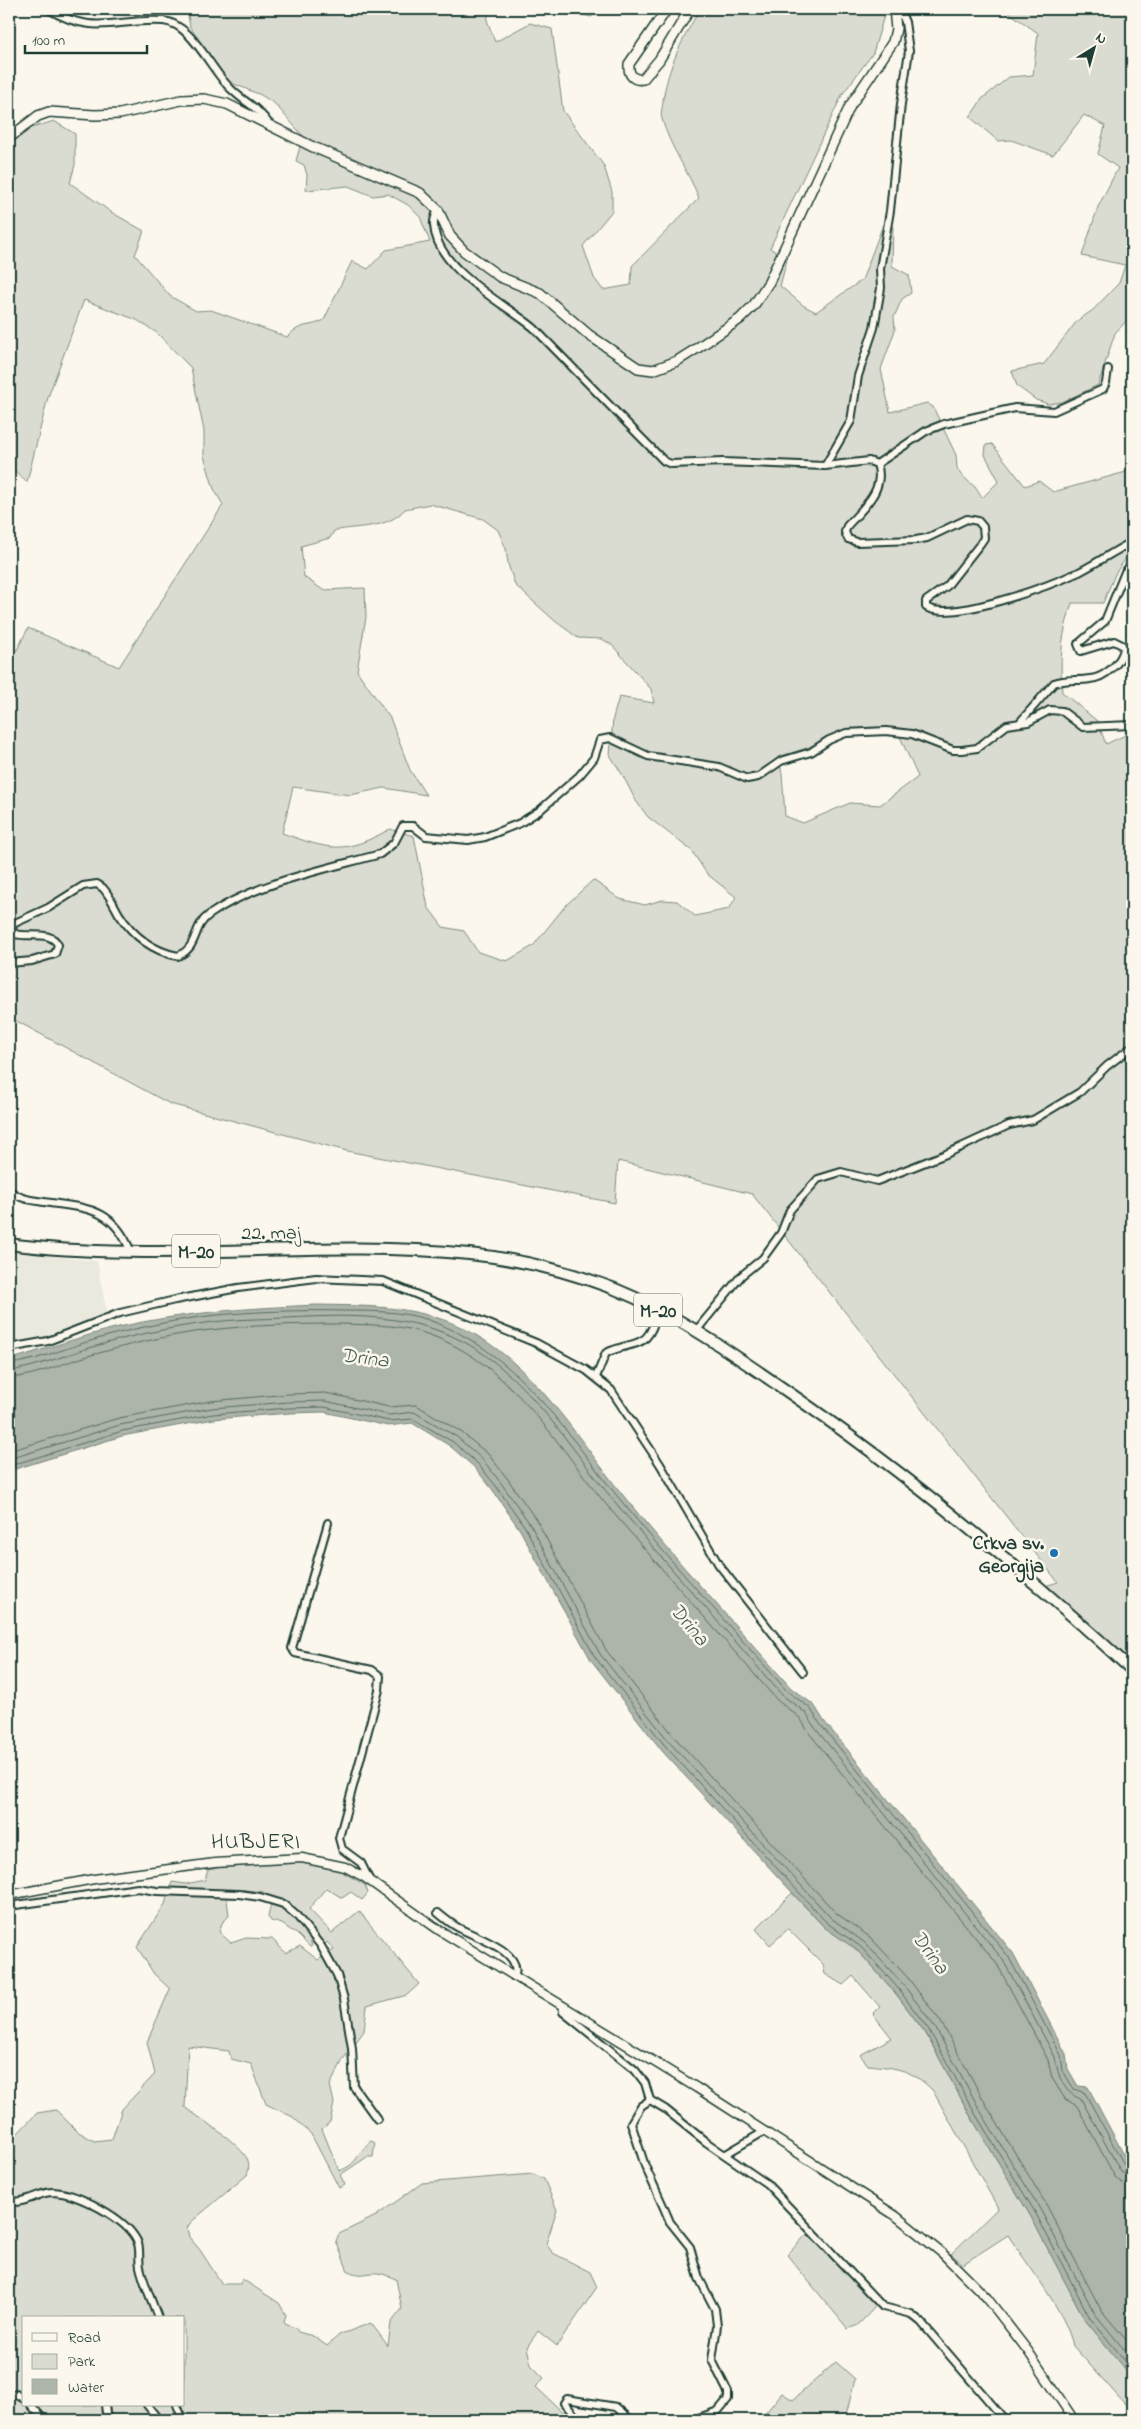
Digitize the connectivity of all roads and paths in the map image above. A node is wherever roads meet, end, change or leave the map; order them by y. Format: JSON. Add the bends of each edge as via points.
{"nodes":[{"id":1,"x":48,"y":9,"type":"edge"},
{"id":2,"x":667,"y":9,"type":"edge"},
{"id":3,"x":690,"y":9,"type":"edge"},
{"id":4,"x":894,"y":9,"type":"edge"},
{"id":5,"x":270,"y":126,"type":"junction"},
{"id":6,"x":9,"y":138,"type":"edge"},
{"id":7,"x":438,"y":210,"type":"junction"},
{"id":8,"x":1108,"y":369,"type":"dead end"},
{"id":9,"x":877,"y":464,"type":"junction"},
{"id":10,"x":825,"y":466,"type":"junction"},
{"id":11,"x":1132,"y":542,"type":"edge"},
{"id":12,"x":1132,"y":563,"type":"edge"},
{"id":13,"x":1021,"y":721,"type":"junction"},
{"id":14,"x":1132,"y":725,"type":"edge"},
{"id":15,"x":9,"y":964,"type":"edge"},
{"id":16,"x":1132,"y":1047,"type":"edge"},
{"id":17,"x":9,"y":1190,"type":"edge"},
{"id":18,"x":9,"y":1244,"type":"edge"},
{"id":19,"x":131,"y":1252,"type":"junction"},
{"id":20,"x":658,"y":1310,"type":"junction"},
{"id":21,"x":696,"y":1331,"type":"junction"},
{"id":22,"x":9,"y":1348,"type":"edge"},
{"id":23,"x":596,"y":1377,"type":"junction"},
{"id":24,"x":328,"y":1523,"type":"dead end"},
{"id":25,"x":1132,"y":1670,"type":"edge"},
{"id":26,"x":804,"y":1672,"type":"dead end"},
{"id":27,"x":370,"y":1882,"type":"junction"},
{"id":28,"x":9,"y":1895,"type":"edge"},
{"id":29,"x":9,"y":1906,"type":"edge"},
{"id":30,"x":438,"y":1913,"type":"dead end"},
{"id":31,"x":514,"y":1977,"type":"junction"},
{"id":32,"x":562,"y":2005,"type":"junction"},
{"id":33,"x":650,"y":2100,"type":"junction"},
{"id":34,"x":377,"y":2119,"type":"dead end"},
{"id":35,"x":765,"y":2131,"type":"junction"},
{"id":36,"x":726,"y":2154,"type":"junction"},
{"id":37,"x":9,"y":2202,"type":"edge"},
{"id":38,"x":157,"y":2316,"type":"edge"},
{"id":39,"x":9,"y":2398,"type":"edge"},
{"id":40,"x":22,"y":2398,"type":"edge"},
{"id":41,"x":31,"y":2406,"type":"edge"},
{"id":42,"x":105,"y":2406,"type":"edge"},
{"id":43,"x":148,"y":2406,"type":"edge"},
{"id":44,"x":177,"y":2406,"type":"edge"},
{"id":45,"x":44,"y":2420,"type":"edge"},
{"id":46,"x":107,"y":2420,"type":"edge"},
{"id":47,"x":159,"y":2420,"type":"edge"},
{"id":48,"x":183,"y":2420,"type":"edge"},
{"id":49,"x":579,"y":2420,"type":"edge"},
{"id":50,"x":631,"y":2420,"type":"edge"},
{"id":51,"x":693,"y":2420,"type":"edge"},
{"id":52,"x":1005,"y":2420,"type":"edge"},
{"id":53,"x":1074,"y":2420,"type":"edge"}],
"edges":[{"from":1,"to":5,"type":"street","via":[[84,24],[164,21],[178,26],[190,36],[230,89],[254,105]]},
{"from":2,"to":3,"type":"main road","via":[[629,64],[628,70],[638,80],[644,79],[659,60]]},
{"from":4,"to":7,"type":"main road","via":[[894,42],[850,106],[769,282],[740,319],[678,361],[653,370],[638,368],[623,359],[540,293],[500,277],[464,251],[450,236]]},
{"from":4,"to":10,"type":"street","via":[[905,22],[909,50],[880,268],[881,288],[850,421]]},
{"from":5,"to":6,"type":"main road","via":[[214,100],[181,100],[120,114],[95,116],[45,112]]},
{"from":5,"to":7,"type":"main road","via":[[412,188]]},
{"from":7,"to":10,"type":"street","via":[[433,224],[439,242],[464,276],[534,328],[664,461],[671,464],[722,462]]},
{"from":8,"to":9,"type":"street","via":[[1103,389],[1054,411],[1015,408],[944,424],[926,431]]},
{"from":9,"to":10,"type":"street","via":[[869,460]]},
{"from":9,"to":11,"type":"street","via":[[877,490],[847,526],[848,539],[857,542],[916,540],[968,519],[978,521],[983,527],[984,538],[980,544],[947,586],[926,601],[926,607],[932,610],[963,609],[1042,588],[1078,573]]},
{"from":12,"to":13,"type":"street","via":[[1125,572],[1105,621],[1078,644],[1081,651],[1118,642],[1124,648],[1118,661],[1093,679],[1054,683]]},
{"from":13,"to":14,"type":"street","via":[[1028,722],[1054,709],[1062,711],[1083,727]]},
{"from":13,"to":15,"type":"street","via":[[1007,725],[977,748],[962,750],[953,750],[912,734],[886,731],[846,733],[811,752],[781,760],[754,778],[747,779],[719,767],[648,756],[610,738],[603,738],[588,768],[540,812],[520,823],[485,838],[468,840],[426,836],[413,826],[403,826],[394,843],[380,854],[271,884],[228,904],[200,924],[191,948],[178,956],[156,950],[143,941],[127,925],[103,888],[91,884],[15,923],[12,928],[15,934],[45,936],[54,939],[58,945],[55,954]]},
{"from":16,"to":21,"type":"street","via":[[1080,1092],[1033,1120],[1010,1125],[877,1181],[841,1172],[818,1179],[790,1210],[780,1233],[763,1258],[741,1276]]},
{"from":17,"to":19,"type":"street","via":[[28,1200],[89,1208],[104,1215],[124,1237]]},
{"from":18,"to":19,"type":"main road","name":"22. maj","number":"M-20","via":[[92,1252]]},
{"from":19,"to":20,"type":"main road","name":"22. maj","number":"M-20","via":[[383,1249],[469,1254],[535,1264],[596,1282]]},
{"from":20,"to":21,"type":"main road","number":"M-20"},
{"from":20,"to":23,"type":"street","via":[[654,1328],[645,1341],[606,1353]]},
{"from":21,"to":25,"type":"main road","number":"M-20","via":[[819,1413],[894,1470],[985,1543]]},
{"from":22,"to":23,"type":"street","via":[[48,1341],[120,1313],[238,1288],[316,1278],[383,1281],[536,1343]]},
{"from":23,"to":26,"type":"street","via":[[611,1390],[660,1464],[719,1565]]},
{"from":24,"to":27,"type":"street","via":[[292,1650],[372,1670],[380,1676],[339,1838],[342,1849],[358,1859]]},
{"from":27,"to":28,"type":"street","via":[[345,1867],[302,1858],[215,1863],[94,1879]]},
{"from":27,"to":31,"type":"street"},
{"from":29,"to":34,"type":"street","via":[[138,1888],[239,1894],[284,1904],[321,1946],[337,1975],[352,2048],[354,2086]]},
{"from":30,"to":31,"type":"street","via":[[455,1926],[505,1952],[514,1962]]},
{"from":31,"to":32,"type":"street"},
{"from":32,"to":33,"type":"street","via":[[563,2012],[634,2070],[645,2083]]},
{"from":32,"to":35,"type":"street"},
{"from":33,"to":36,"type":"street"},
{"from":33,"to":51,"type":"street","via":[[641,2106],[631,2123],[645,2166],[670,2222],[690,2247],[699,2278],[715,2309],[717,2326],[712,2360],[728,2392],[728,2399],[718,2411]]},
{"from":35,"to":36,"type":"street"},
{"from":35,"to":53,"type":"street","via":[[867,2196],[943,2254],[987,2298],[1014,2332]]},
{"from":36,"to":52,"type":"street","via":[[767,2184],[883,2307],[911,2314],[921,2322]]},
{"from":37,"to":38,"type":"street","via":[[23,2202],[44,2193],[68,2194],[95,2205],[114,2219],[136,2239],[140,2267]]},
{"from":39,"to":40,"type":"street","via":[[16,2394]]},
{"from":41,"to":45,"type":"street"},
{"from":42,"to":46,"type":"street"},
{"from":43,"to":47,"type":"street"},
{"from":44,"to":48,"type":"street"},
{"from":49,"to":50,"type":"street","via":[[564,2403],[567,2399],[616,2407]]}]}
